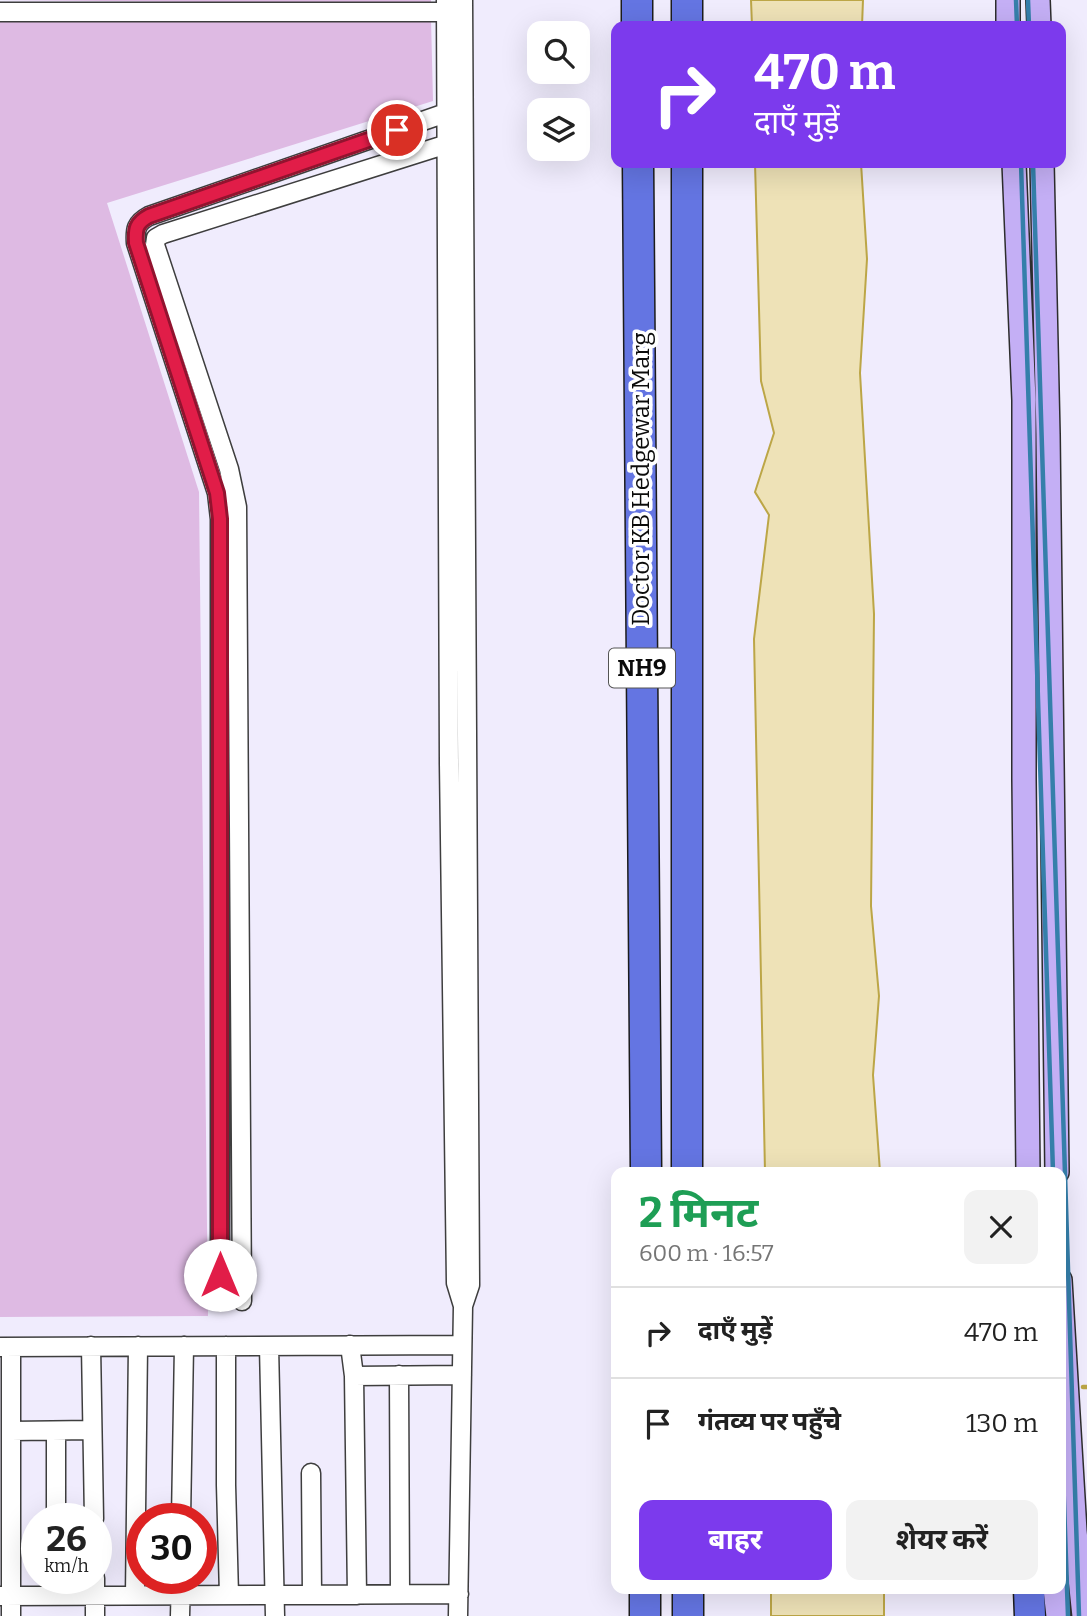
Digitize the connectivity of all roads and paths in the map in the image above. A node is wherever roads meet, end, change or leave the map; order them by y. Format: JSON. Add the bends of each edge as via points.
{"nodes":[{"id":1,"x":463,"y":0,"type":"edge"},
{"id":2,"x":637,"y":0,"type":"edge"},
{"id":3,"x":687,"y":0,"type":"edge"},
{"id":4,"x":1008,"y":0,"type":"edge"},
{"id":5,"x":1038,"y":0,"type":"edge"},
{"id":6,"x":446,"y":6,"type":"edge"},
{"id":7,"x":0,"y":12,"type":"edge"},
{"id":8,"x":637,"y":21,"type":"edge"},
{"id":9,"x":687,"y":21,"type":"edge"},
{"id":10,"x":1008,"y":21,"type":"edge"},
{"id":11,"x":1039,"y":21,"type":"edge"},
{"id":12,"x":455,"y":110,"type":"junction"},
{"id":13,"x":455,"y":141,"type":"junction"},
{"id":14,"x":638,"y":168,"type":"edge"},
{"id":15,"x":687,"y":168,"type":"edge"},
{"id":16,"x":1014,"y":168,"type":"edge"},
{"id":17,"x":1042,"y":168,"type":"edge"},
{"id":18,"x":646,"y":1167,"type":"edge"},
{"id":19,"x":687,"y":1167,"type":"edge"},
{"id":20,"x":1028,"y":1167,"type":"edge"},
{"id":21,"x":1057,"y":1167,"type":"edge"},
{"id":22,"x":220,"y":1301,"type":"dead end"},
{"id":23,"x":242,"y":1301,"type":"dead end"},
{"id":24,"x":350,"y":1345,"type":"junction"},
{"id":25,"x":462,"y":1345,"type":"junction"},
{"id":26,"x":91,"y":1346,"type":"junction"},
{"id":27,"x":138,"y":1346,"type":"junction"},
{"id":28,"x":184,"y":1346,"type":"junction"},
{"id":29,"x":226,"y":1346,"type":"junction"},
{"id":30,"x":270,"y":1346,"type":"junction"},
{"id":31,"x":6,"y":1347,"type":"edge"},
{"id":32,"x":398,"y":1375,"type":"junction"},
{"id":33,"x":462,"y":1375,"type":"junction"},
{"id":34,"x":354,"y":1376,"type":"junction"},
{"id":35,"x":1066,"y":1411,"type":"edge"},
{"id":36,"x":1066,"y":1420,"type":"edge"},
{"id":37,"x":92,"y":1430,"type":"junction"},
{"id":38,"x":11,"y":1431,"type":"junction"},
{"id":39,"x":56,"y":1431,"type":"junction"},
{"id":40,"x":1087,"y":1450,"type":"edge"},
{"id":41,"x":311,"y":1473,"type":"dead end"},
{"id":42,"x":56,"y":1503,"type":"edge"},
{"id":43,"x":94,"y":1503,"type":"edge"},
{"id":44,"x":181,"y":1503,"type":"edge"},
{"id":45,"x":1087,"y":1509,"type":"edge"},
{"id":46,"x":1075,"y":1531,"type":"junction"},
{"id":47,"x":1083,"y":1560,"type":"edge"},
{"id":48,"x":112,"y":1590,"type":"edge"},
{"id":49,"x":217,"y":1593,"type":"edge"},
{"id":50,"x":95,"y":1594,"type":"edge"},
{"id":51,"x":141,"y":1594,"type":"edge"},
{"id":52,"x":180,"y":1594,"type":"edge"},
{"id":53,"x":400,"y":1594,"type":"junction"},
{"id":54,"x":459,"y":1594,"type":"junction"},
{"id":55,"x":645,"y":1594,"type":"edge"},
{"id":56,"x":688,"y":1594,"type":"edge"},
{"id":57,"x":5,"y":1595,"type":"edge"},
{"id":58,"x":135,"y":1595,"type":"junction"},
{"id":59,"x":229,"y":1595,"type":"junction"},
{"id":60,"x":275,"y":1595,"type":"junction"},
{"id":61,"x":312,"y":1595,"type":"junction"},
{"id":62,"x":357,"y":1595,"type":"junction"},
{"id":63,"x":1036,"y":1597,"type":"edge"},
{"id":64,"x":11,"y":1616,"type":"edge"},
{"id":65,"x":95,"y":1616,"type":"edge"},
{"id":66,"x":180,"y":1616,"type":"edge"},
{"id":67,"x":275,"y":1616,"type":"edge"},
{"id":68,"x":458,"y":1616,"type":"edge"},
{"id":69,"x":645,"y":1616,"type":"edge"},
{"id":70,"x":688,"y":1616,"type":"edge"},
{"id":71,"x":1058,"y":1616,"type":"edge"},
{"id":72,"x":1084,"y":1616,"type":"edge"}],
"edges":[{"from":1,"to":12,"type":"street"},
{"from":2,"to":8,"type":"highway"},
{"from":3,"to":9,"type":"highway"},
{"from":4,"to":10,"type":"main road"},
{"from":5,"to":11,"type":"main road"},
{"from":6,"to":7,"type":"street"},
{"from":6,"to":12,"type":"street"},
{"from":12,"to":13,"type":"street"},
{"from":12,"to":22,"type":"street","via":[[149,216],[135,230],[214,482],[220,519]]},
{"from":13,"to":23,"type":"street","via":[[156,238],[237,507]]},
{"from":13,"to":25,"type":"street","via":[[470,1285],[463,1306]]},
{"from":14,"to":18,"type":"highway","name":"Doctor KB Hedgewar Marg","number":"NH9"},
{"from":15,"to":19,"type":"highway","name":"Doctor KB Hedgewar Marg","number":"NH9"},
{"from":16,"to":20,"type":"main road","via":[[1024,400]]},
{"from":17,"to":21,"type":"main road"},
{"from":24,"to":25,"type":"street"},
{"from":24,"to":30,"type":"street"},
{"from":24,"to":34,"type":"street"},
{"from":25,"to":33,"type":"street"},
{"from":26,"to":27,"type":"street"},
{"from":26,"to":31,"type":"street"},
{"from":26,"to":37,"type":"street"},
{"from":27,"to":28,"type":"street"},
{"from":27,"to":58,"type":"street"},
{"from":28,"to":29,"type":"street"},
{"from":28,"to":44,"type":"street"},
{"from":29,"to":30,"type":"street"},
{"from":29,"to":59,"type":"street"},
{"from":30,"to":60,"type":"street"},
{"from":31,"to":38,"type":"street"},
{"from":32,"to":33,"type":"street"},
{"from":32,"to":34,"type":"street"},
{"from":32,"to":53,"type":"street"},
{"from":33,"to":54,"type":"street"},
{"from":34,"to":62,"type":"street"},
{"from":35,"to":40,"type":"main road","via":[[1079,1446]]},
{"from":36,"to":46,"type":"main road"},
{"from":37,"to":39,"type":"street"},
{"from":37,"to":43,"type":"street"},
{"from":38,"to":39,"type":"street"},
{"from":38,"to":57,"type":"street"},
{"from":39,"to":42,"type":"street"},
{"from":41,"to":61,"type":"street"},
{"from":45,"to":46,"type":"main road"},
{"from":46,"to":47,"type":"main road"},
{"from":47,"to":72,"type":"main road"},
{"from":48,"to":58,"type":"street"},
{"from":49,"to":59,"type":"street"},
{"from":50,"to":65,"type":"street"},
{"from":51,"to":58,"type":"street"},
{"from":52,"to":66,"type":"street"},
{"from":53,"to":54,"type":"street"},
{"from":53,"to":62,"type":"street"},
{"from":54,"to":68,"type":"street"},
{"from":55,"to":69,"type":"highway"},
{"from":56,"to":70,"type":"highway"},
{"from":57,"to":64,"type":"street"},
{"from":59,"to":60,"type":"street"},
{"from":60,"to":61,"type":"street"},
{"from":60,"to":67,"type":"street"},
{"from":61,"to":62,"type":"street"},
{"from":63,"to":71,"type":"main road"}]}
